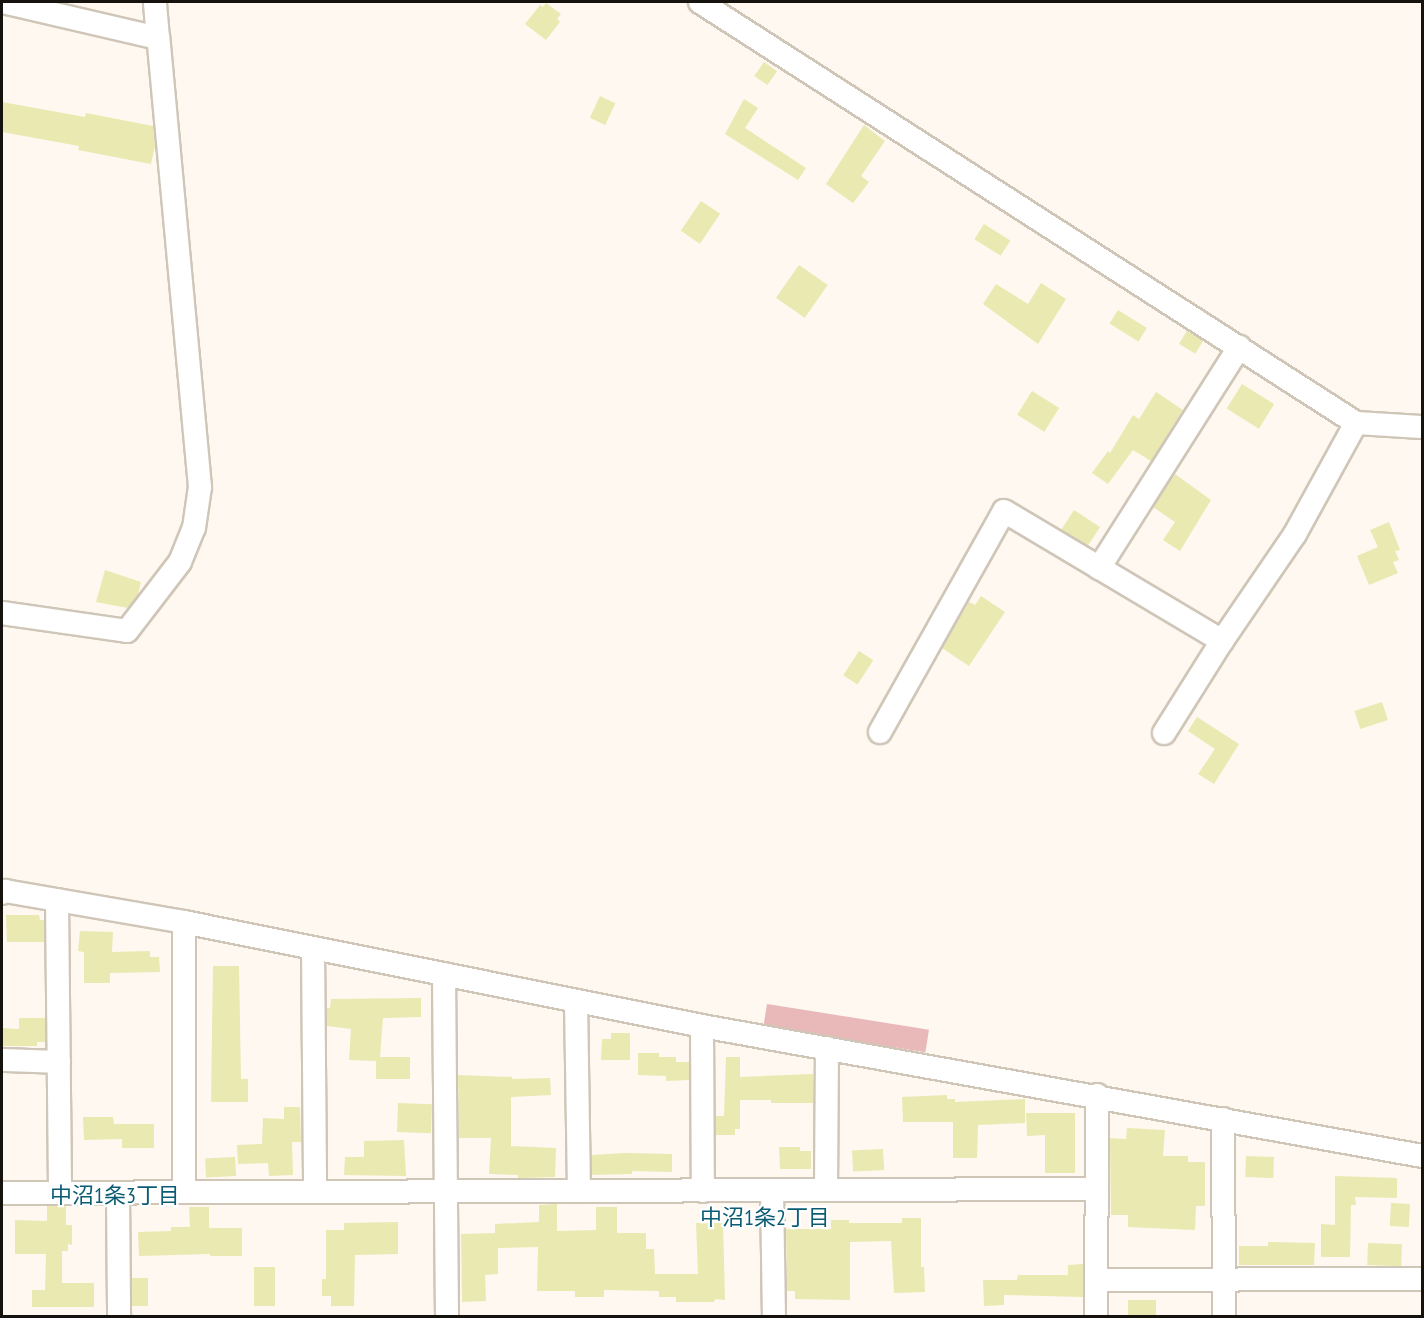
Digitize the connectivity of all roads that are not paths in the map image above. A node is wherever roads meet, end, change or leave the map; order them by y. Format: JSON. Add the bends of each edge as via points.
{"nodes":[{"id":1,"x":3,"y":2,"type":"edge"},
{"id":2,"x":155,"y":2,"type":"edge"},
{"id":3,"x":700,"y":2,"type":"edge"},
{"id":4,"x":158,"y":38,"type":"junction"},
{"id":5,"x":1239,"y":347,"type":"junction"},
{"id":6,"x":1356,"y":423,"type":"junction"},
{"id":7,"x":1422,"y":427,"type":"edge"},
{"id":8,"x":1099,"y":568,"type":"junction"},
{"id":9,"x":2,"y":613,"type":"edge"},
{"id":10,"x":1222,"y":641,"type":"junction"},
{"id":11,"x":880,"y":732,"type":"dead end"},
{"id":12,"x":1164,"y":733,"type":"dead end"},
{"id":13,"x":2,"y":893,"type":"edge"},
{"id":14,"x":57,"y":900,"type":"junction"},
{"id":15,"x":184,"y":922,"type":"junction"},
{"id":16,"x":313,"y":948,"type":"junction"},
{"id":17,"x":444,"y":974,"type":"junction"},
{"id":18,"x":576,"y":1000,"type":"junction"},
{"id":19,"x":702,"y":1026,"type":"junction"},
{"id":20,"x":827,"y":1048,"type":"junction"},
{"id":21,"x":2,"y":1060,"type":"edge"},
{"id":22,"x":59,"y":1062,"type":"junction"},
{"id":23,"x":1096,"y":1095,"type":"junction"},
{"id":24,"x":1222,"y":1119,"type":"junction"},
{"id":25,"x":1422,"y":1156,"type":"edge"},
{"id":26,"x":1096,"y":1189,"type":"junction"},
{"id":27,"x":826,"y":1190,"type":"junction"},
{"id":28,"x":579,"y":1191,"type":"junction"},
{"id":29,"x":703,"y":1191,"type":"junction"},
{"id":30,"x":772,"y":1191,"type":"junction"},
{"id":31,"x":184,"y":1192,"type":"junction"},
{"id":32,"x":315,"y":1192,"type":"junction"},
{"id":33,"x":445,"y":1192,"type":"junction"},
{"id":34,"x":2,"y":1193,"type":"edge"},
{"id":35,"x":60,"y":1193,"type":"junction"},
{"id":36,"x":118,"y":1193,"type":"junction"},
{"id":37,"x":1422,"y":1279,"type":"edge"},
{"id":38,"x":1096,"y":1280,"type":"junction"},
{"id":39,"x":1224,"y":1281,"type":"junction"},
{"id":40,"x":119,"y":1317,"type":"edge"},
{"id":41,"x":447,"y":1317,"type":"edge"},
{"id":42,"x":774,"y":1317,"type":"edge"},
{"id":43,"x":1096,"y":1317,"type":"edge"},
{"id":44,"x":1224,"y":1317,"type":"edge"}],
"edges":[{"from":1,"to":4,"type":"street"},
{"from":2,"to":4,"type":"street"},
{"from":3,"to":5,"type":"street"},
{"from":4,"to":9,"type":"street","via":[[200,487],[195,528],[180,562],[127,631]]},
{"from":5,"to":6,"type":"street"},
{"from":5,"to":8,"type":"street"},
{"from":6,"to":7,"type":"street"},
{"from":6,"to":10,"type":"street","via":[[1295,534]]},
{"from":8,"to":10,"type":"street"},
{"from":8,"to":11,"type":"street","via":[[1004,511]]},
{"from":10,"to":12,"type":"street"},
{"from":13,"to":14,"type":"street"},
{"from":14,"to":15,"type":"street"},
{"from":14,"to":22,"type":"street"},
{"from":15,"to":16,"type":"street"},
{"from":15,"to":31,"type":"street"},
{"from":16,"to":17,"type":"street"},
{"from":16,"to":32,"type":"street"},
{"from":17,"to":18,"type":"street"},
{"from":17,"to":33,"type":"street"},
{"from":18,"to":19,"type":"street"},
{"from":18,"to":28,"type":"street"},
{"from":19,"to":20,"type":"street"},
{"from":19,"to":29,"type":"street"},
{"from":20,"to":23,"type":"street"},
{"from":20,"to":27,"type":"street"},
{"from":21,"to":22,"type":"street"},
{"from":22,"to":35,"type":"street"},
{"from":23,"to":24,"type":"street"},
{"from":23,"to":26,"type":"street"},
{"from":24,"to":25,"type":"street"},
{"from":24,"to":39,"type":"street"},
{"from":26,"to":27,"type":"street"},
{"from":26,"to":38,"type":"street"},
{"from":27,"to":30,"type":"street"},
{"from":28,"to":29,"type":"street"},
{"from":28,"to":33,"type":"street"},
{"from":29,"to":30,"type":"street"},
{"from":30,"to":42,"type":"street"},
{"from":31,"to":32,"type":"street"},
{"from":31,"to":36,"type":"street"},
{"from":32,"to":33,"type":"street"},
{"from":33,"to":41,"type":"street"},
{"from":34,"to":35,"type":"street"},
{"from":35,"to":36,"type":"street"},
{"from":36,"to":40,"type":"street"},
{"from":37,"to":39,"type":"street"},
{"from":38,"to":39,"type":"street"},
{"from":38,"to":43,"type":"street"},
{"from":39,"to":44,"type":"street"}]}
